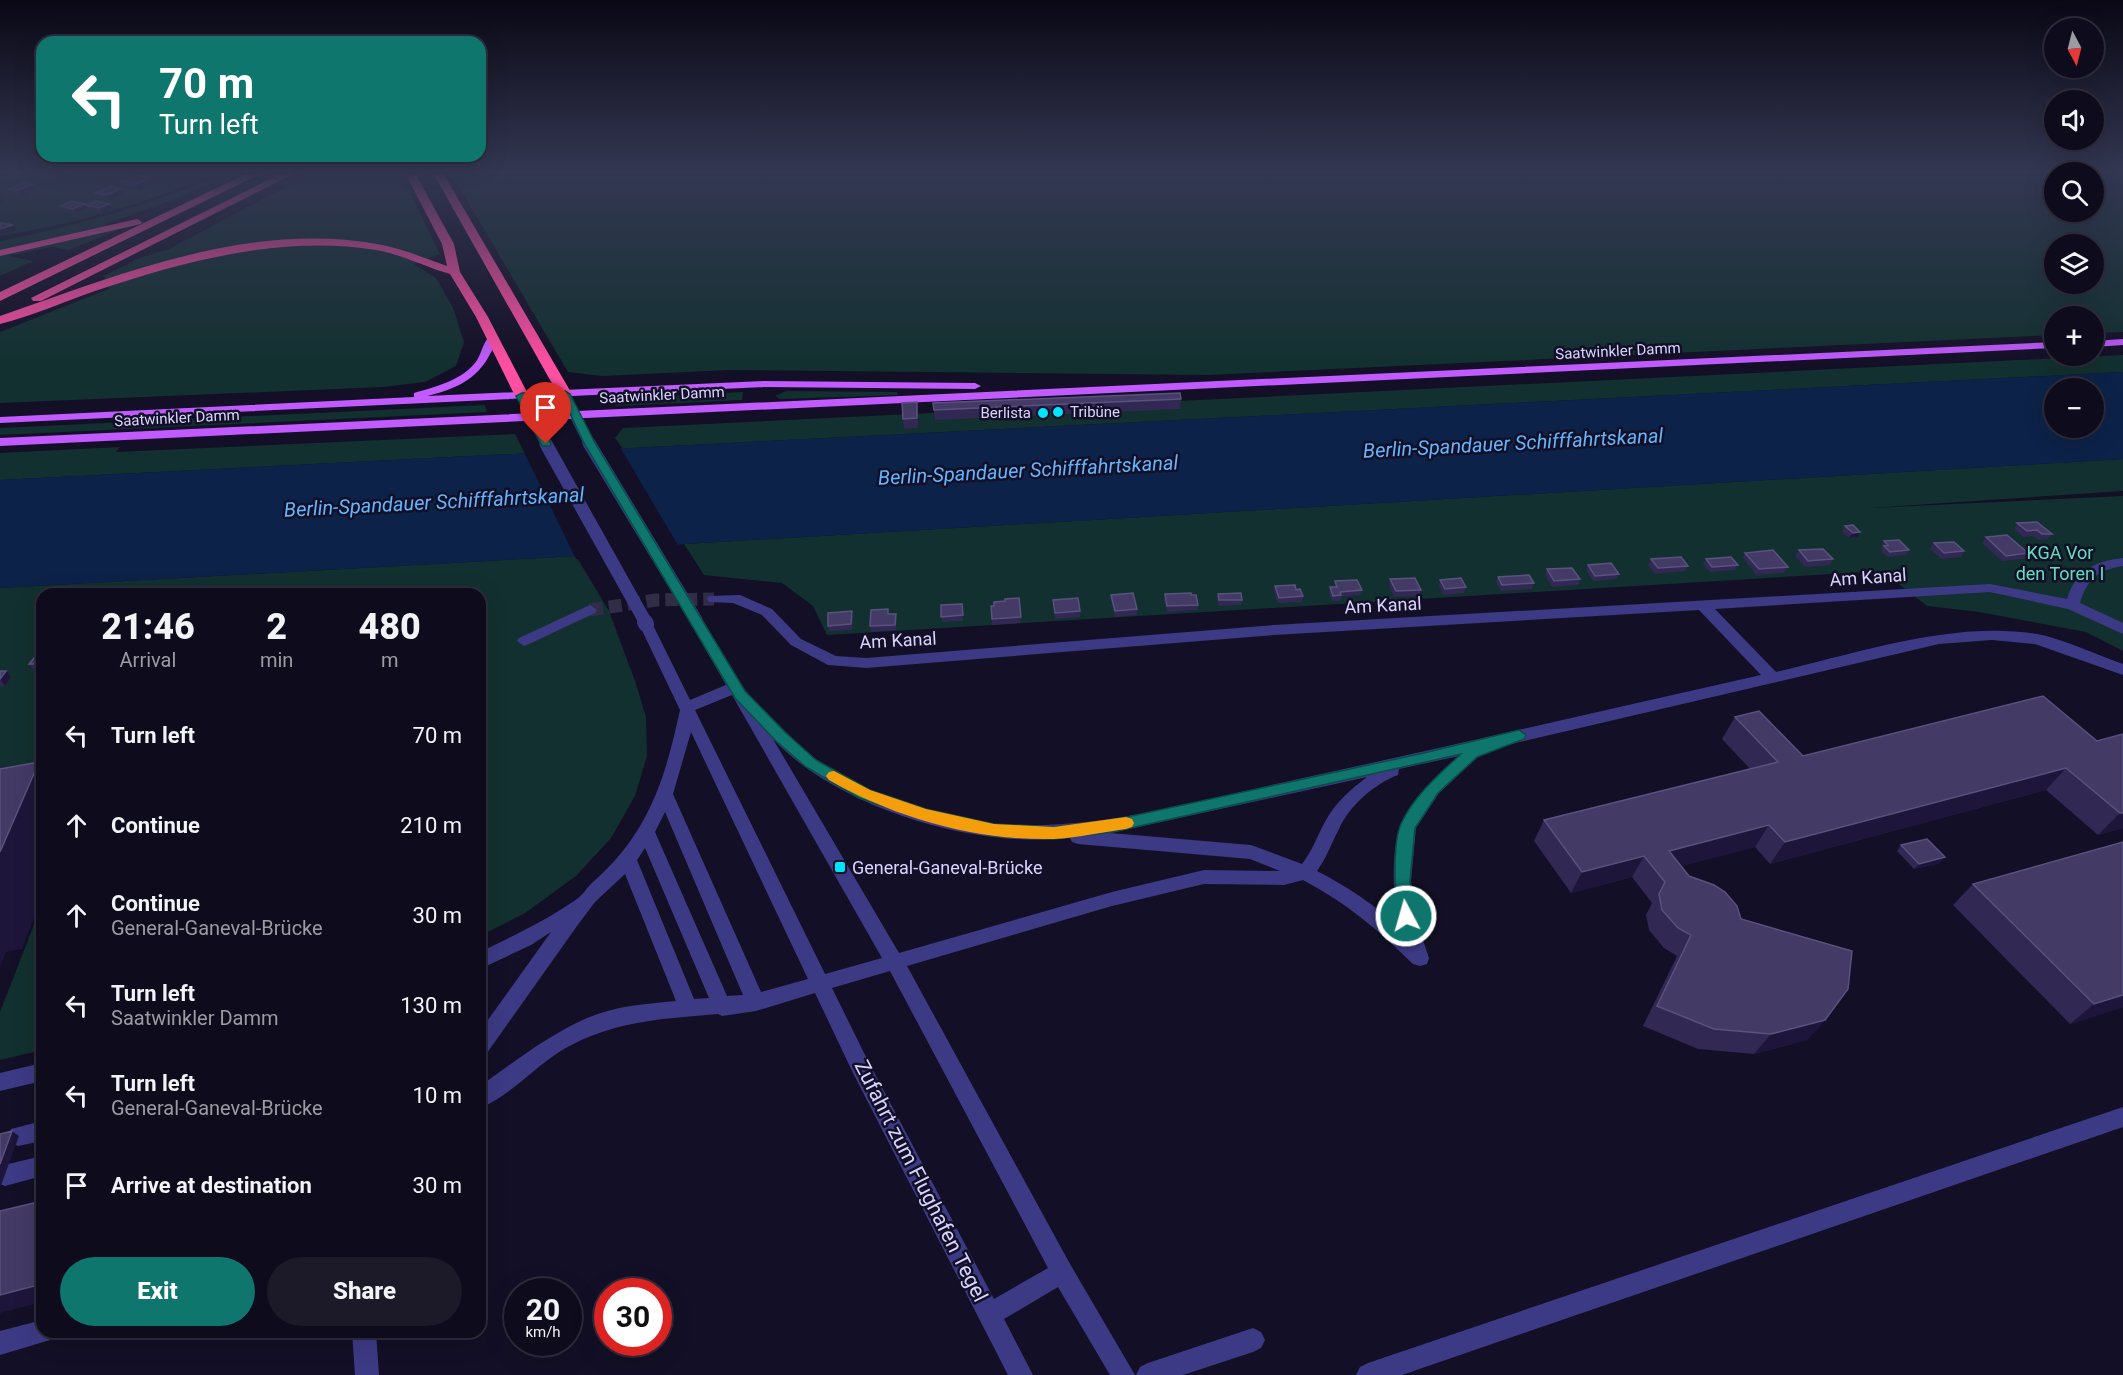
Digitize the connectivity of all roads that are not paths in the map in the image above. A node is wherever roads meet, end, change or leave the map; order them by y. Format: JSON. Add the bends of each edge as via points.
{"nodes":[{"id":1,"x":70,"y":237,"type":"edge"},
{"id":2,"x":122,"y":237,"type":"edge"},
{"id":3,"x":160,"y":237,"type":"edge"},
{"id":4,"x":445,"y":237,"type":"edge"},
{"id":5,"x":475,"y":237,"type":"edge"},
{"id":6,"x":0,"y":254,"type":"edge"},
{"id":7,"x":454,"y":272,"type":"junction"},
{"id":8,"x":0,"y":297,"type":"edge"},
{"id":9,"x":0,"y":316,"type":"edge"},
{"id":10,"x":0,"y":320,"type":"edge"},
{"id":11,"x":492,"y":338,"type":"junction"},
{"id":12,"x":2123,"y":342,"type":"edge"},
{"id":13,"x":2104,"y":343,"type":"edge"},
{"id":14,"x":2044,"y":346,"type":"edge"},
{"id":15,"x":764,"y":384,"type":"junction"},
{"id":16,"x":1182,"y":387,"type":"junction"},
{"id":17,"x":565,"y":394,"type":"junction"},
{"id":18,"x":522,"y":396,"type":"junction"},
{"id":19,"x":383,"y":402,"type":"junction"},
{"id":20,"x":761,"y":404,"type":"junction"},
{"id":21,"x":575,"y":415,"type":"junction"},
{"id":22,"x":533,"y":417,"type":"junction"},
{"id":23,"x":0,"y":420,"type":"edge"},
{"id":24,"x":0,"y":442,"type":"edge"},
{"id":25,"x":2123,"y":562,"type":"edge"},
{"id":26,"x":714,"y":598,"type":"tunnel mouth"},
{"id":27,"x":2072,"y":605,"type":"junction"},
{"id":28,"x":1704,"y":606,"type":"junction"},
{"id":29,"x":590,"y":610,"type":"tunnel mouth"},
{"id":30,"x":2123,"y":629,"type":"edge"},
{"id":31,"x":524,"y":641,"type":"dead end"},
{"id":32,"x":2123,"y":670,"type":"edge"},
{"id":33,"x":1773,"y":678,"type":"junction"},
{"id":34,"x":738,"y":691,"type":"junction"},
{"id":35,"x":688,"y":707,"type":"junction"},
{"id":36,"x":1519,"y":735,"type":"junction"},
{"id":37,"x":1424,"y":758,"type":"junction"},
{"id":38,"x":666,"y":795,"type":"junction"},
{"id":39,"x":994,"y":830,"type":"junction"},
{"id":40,"x":646,"y":831,"type":"junction"},
{"id":41,"x":628,"y":860,"type":"junction"},
{"id":42,"x":1305,"y":873,"type":"junction"},
{"id":43,"x":585,"y":901,"type":"junction"},
{"id":44,"x":486,"y":958,"type":"edge"},
{"id":45,"x":895,"y":963,"type":"junction"},
{"id":46,"x":821,"y":984,"type":"junction"},
{"id":47,"x":756,"y":1002,"type":"junction"},
{"id":48,"x":722,"y":1007,"type":"junction"},
{"id":49,"x":688,"y":1008,"type":"junction"},
{"id":50,"x":486,"y":1039,"type":"edge"},
{"id":51,"x":36,"y":1073,"type":"edge"},
{"id":52,"x":0,"y":1082,"type":"edge"},
{"id":53,"x":486,"y":1094,"type":"edge"},
{"id":54,"x":2123,"y":1117,"type":"edge"},
{"id":55,"x":36,"y":1132,"type":"edge"},
{"id":56,"x":18,"y":1136,"type":"dead end"},
{"id":57,"x":36,"y":1167,"type":"edge"},
{"id":58,"x":5,"y":1175,"type":"dead end"},
{"id":59,"x":1062,"y":1272,"type":"junction"},
{"id":60,"x":990,"y":1314,"type":"junction"},
{"id":61,"x":36,"y":1334,"type":"edge"},
{"id":62,"x":364,"y":1338,"type":"edge"},
{"id":63,"x":1254,"y":1340,"type":"dead end"},
{"id":64,"x":0,"y":1343,"type":"edge"},
{"id":65,"x":367,"y":1375,"type":"edge"},
{"id":66,"x":1021,"y":1375,"type":"edge"},
{"id":67,"x":1123,"y":1375,"type":"edge"},
{"id":68,"x":1148,"y":1375,"type":"edge"},
{"id":69,"x":1368,"y":1375,"type":"edge"}],
"edges":[{"from":1,"to":6,"type":"highway"},
{"from":2,"to":8,"type":"highway"},
{"from":3,"to":9,"type":"highway"},
{"from":4,"to":7,"type":"highway"},
{"from":5,"to":17,"type":"highway"},
{"from":7,"to":10,"type":"highway","via":[[375,247],[320,243],[254,248],[192,258]]},
{"from":7,"to":11,"type":"highway"},
{"from":11,"to":18,"type":"highway"},
{"from":11,"to":19,"type":"main road","via":[[480,364],[457,382],[425,394]]},
{"from":12,"to":13,"type":"main road"},
{"from":14,"to":16,"type":"main road","name":"Saatwinkler Damm"},
{"from":15,"to":16,"type":"main road","name":"Saatwinkler Damm"},
{"from":15,"to":17,"type":"main road","name":"Saatwinkler Damm"},
{"from":15,"to":20,"type":"main road"},
{"from":16,"to":20,"type":"main road","name":"Saatwinkler Damm"},
{"from":17,"to":18,"type":"main road","name":"Saatwinkler Damm"},
{"from":17,"to":21,"type":"main road"},
{"from":18,"to":19,"type":"main road","name":"Saatwinkler Damm"},
{"from":18,"to":22,"type":"main road"},
{"from":19,"to":23,"type":"main road","name":"Saatwinkler Damm"},
{"from":20,"to":21,"type":"main road","name":"Saatwinkler Damm"},
{"from":21,"to":22,"type":"main road","name":"Saatwinkler Damm"},
{"from":21,"to":34,"type":"street","bridge":true},
{"from":22,"to":24,"type":"main road","name":"Saatwinkler Damm"},
{"from":22,"to":35,"type":"street","name":"Zufahrt zum Flughafen Tegel","bridge":true},
{"from":25,"to":27,"type":"street","via":[[2102,564],[2084,577]]},
{"from":26,"to":28,"type":"street","name":"Am Kanal","via":[[735,598],[767,612],[796,642],[833,661],[866,663],[1274,630]]},
{"from":27,"to":28,"type":"street","name":"Am Kanal","via":[[1990,588]]},
{"from":27,"to":30,"type":"street","name":"Am Kanal"},
{"from":28,"to":33,"type":"street"},
{"from":29,"to":31,"type":"street"},
{"from":32,"to":33,"type":"street","via":[[2037,639],[1992,635],[1940,639]]},
{"from":33,"to":36,"type":"street"},
{"from":34,"to":35,"type":"street"},
{"from":34,"to":39,"type":"street","via":[[811,764],[865,794],[925,814]]},
{"from":34,"to":45,"type":"street"},
{"from":35,"to":38,"type":"street"},
{"from":35,"to":46,"type":"street","name":"Zufahrt zum Flughafen Tegel"},
{"from":36,"to":37,"type":"street"},
{"from":36,"to":42,"type":"street","via":[[1472,753],[1432,789],[1408,827],[1402,881],[1406,916],[1420,958],[1375,916]]},
{"from":37,"to":39,"type":"street","via":[[1113,826],[1054,833]]},
{"from":37,"to":42,"type":"street","via":[[1380,776],[1356,794],[1332,824],[1322,851]]},
{"from":38,"to":40,"type":"street"},
{"from":38,"to":47,"type":"street"},
{"from":39,"to":42,"type":"street","via":[[1251,852]]},
{"from":40,"to":41,"type":"street"},
{"from":40,"to":48,"type":"street"},
{"from":41,"to":43,"type":"street"},
{"from":41,"to":49,"type":"street"},
{"from":42,"to":45,"type":"street","via":[[1284,878],[1204,877],[1112,899]]},
{"from":43,"to":44,"type":"street"},
{"from":43,"to":50,"type":"street"},
{"from":45,"to":46,"type":"street"},
{"from":45,"to":59,"type":"street"},
{"from":46,"to":47,"type":"street"},
{"from":46,"to":60,"type":"street","name":"Zufahrt zum Flughafen Tegel"},
{"from":47,"to":48,"type":"street"},
{"from":48,"to":49,"type":"street"},
{"from":49,"to":53,"type":"street","via":[[636,1013],[592,1025],[552,1046]]},
{"from":51,"to":52,"type":"street"},
{"from":54,"to":69,"type":"street"},
{"from":55,"to":56,"type":"street"},
{"from":57,"to":58,"type":"street"},
{"from":59,"to":60,"type":"street","name":"Zufahrt zum Flughafen Tegel"},
{"from":59,"to":67,"type":"street"},
{"from":60,"to":66,"type":"street"},
{"from":61,"to":64,"type":"street"},
{"from":62,"to":65,"type":"street"},
{"from":63,"to":68,"type":"street"}]}
